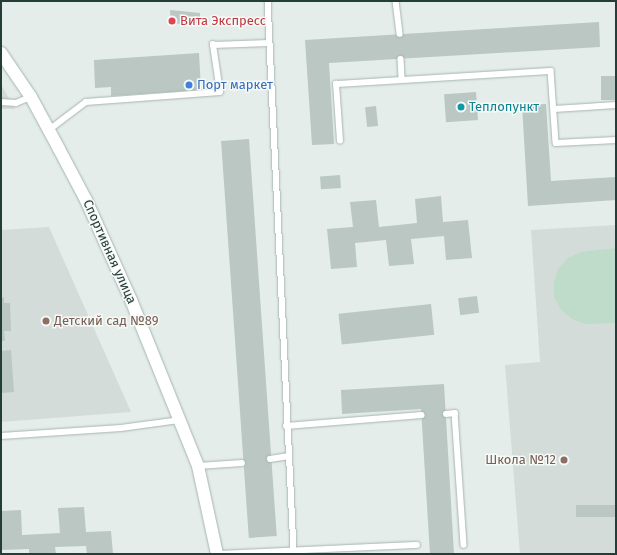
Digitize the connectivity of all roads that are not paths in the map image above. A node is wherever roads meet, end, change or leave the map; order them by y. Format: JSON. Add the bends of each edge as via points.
{"nodes":[{"id":1,"x":268,"y":1,"type":"edge"},
{"id":2,"x":396,"y":1,"type":"edge"},
{"id":3,"x":400,"y":34,"type":"dead end"},
{"id":4,"x":269,"y":43,"type":"junction"},
{"id":5,"x":1,"y":53,"type":"edge"},
{"id":6,"x":401,"y":59,"type":"dead end"},
{"id":7,"x":402,"y":80,"type":"junction"},
{"id":8,"x":30,"y":97,"type":"junction"},
{"id":9,"x":1,"y":102,"type":"edge"},
{"id":10,"x":616,"y":105,"type":"edge"},
{"id":11,"x":554,"y":109,"type":"junction"},
{"id":12,"x":49,"y":130,"type":"junction"},
{"id":13,"x":616,"y":140,"type":"edge"},
{"id":14,"x":340,"y":141,"type":"dead end"},
{"id":15,"x":446,"y":414,"type":"dead end"},
{"id":16,"x":422,"y":416,"type":"dead end"},
{"id":17,"x":181,"y":420,"type":"junction"},
{"id":18,"x":286,"y":426,"type":"junction"},
{"id":19,"x":1,"y":436,"type":"edge"},
{"id":20,"x":289,"y":456,"type":"junction"},
{"id":21,"x":270,"y":459,"type":"dead end"},
{"id":22,"x":242,"y":463,"type":"dead end"},
{"id":23,"x":198,"y":466,"type":"junction"},
{"id":24,"x":417,"y":545,"type":"dead end"},
{"id":25,"x":464,"y":545,"type":"dead end"},
{"id":26,"x":294,"y":550,"type":"junction"},
{"id":27,"x":246,"y":553,"type":"edge"},
{"id":28,"x":217,"y":554,"type":"edge"}],
"edges":[{"from":1,"to":4,"type":"lane"},
{"from":2,"to":3,"type":"lane"},
{"from":4,"to":12,"type":"lane","via":[[213,45],[220,92],[86,102]]},
{"from":4,"to":18,"type":"lane"},
{"from":5,"to":8,"type":"street","name":"Спортивная улица"},
{"from":6,"to":7,"type":"lane"},
{"from":7,"to":11,"type":"lane","via":[[551,71]]},
{"from":7,"to":14,"type":"lane","via":[[336,84]]},
{"from":8,"to":9,"type":"lane","via":[[16,102]]},
{"from":8,"to":12,"type":"street","name":"Спортивная улица"},
{"from":10,"to":11,"type":"lane"},
{"from":11,"to":13,"type":"lane","via":[[556,143]]},
{"from":12,"to":17,"type":"street","name":"Спортивная улица","via":[[86,200]]},
{"from":15,"to":25,"type":"lane","via":[[456,413]]},
{"from":16,"to":18,"type":"lane"},
{"from":17,"to":19,"type":"lane","via":[[121,428]]},
{"from":17,"to":23,"type":"street","name":"Спортивная улица"},
{"from":18,"to":20,"type":"lane"},
{"from":20,"to":21,"type":"lane"},
{"from":20,"to":26,"type":"lane"},
{"from":22,"to":23,"type":"lane"},
{"from":23,"to":28,"type":"street","name":"Спортивная улица"},
{"from":24,"to":26,"type":"lane"},
{"from":26,"to":27,"type":"lane"},
{"from":27,"to":28,"type":"lane"}]}
